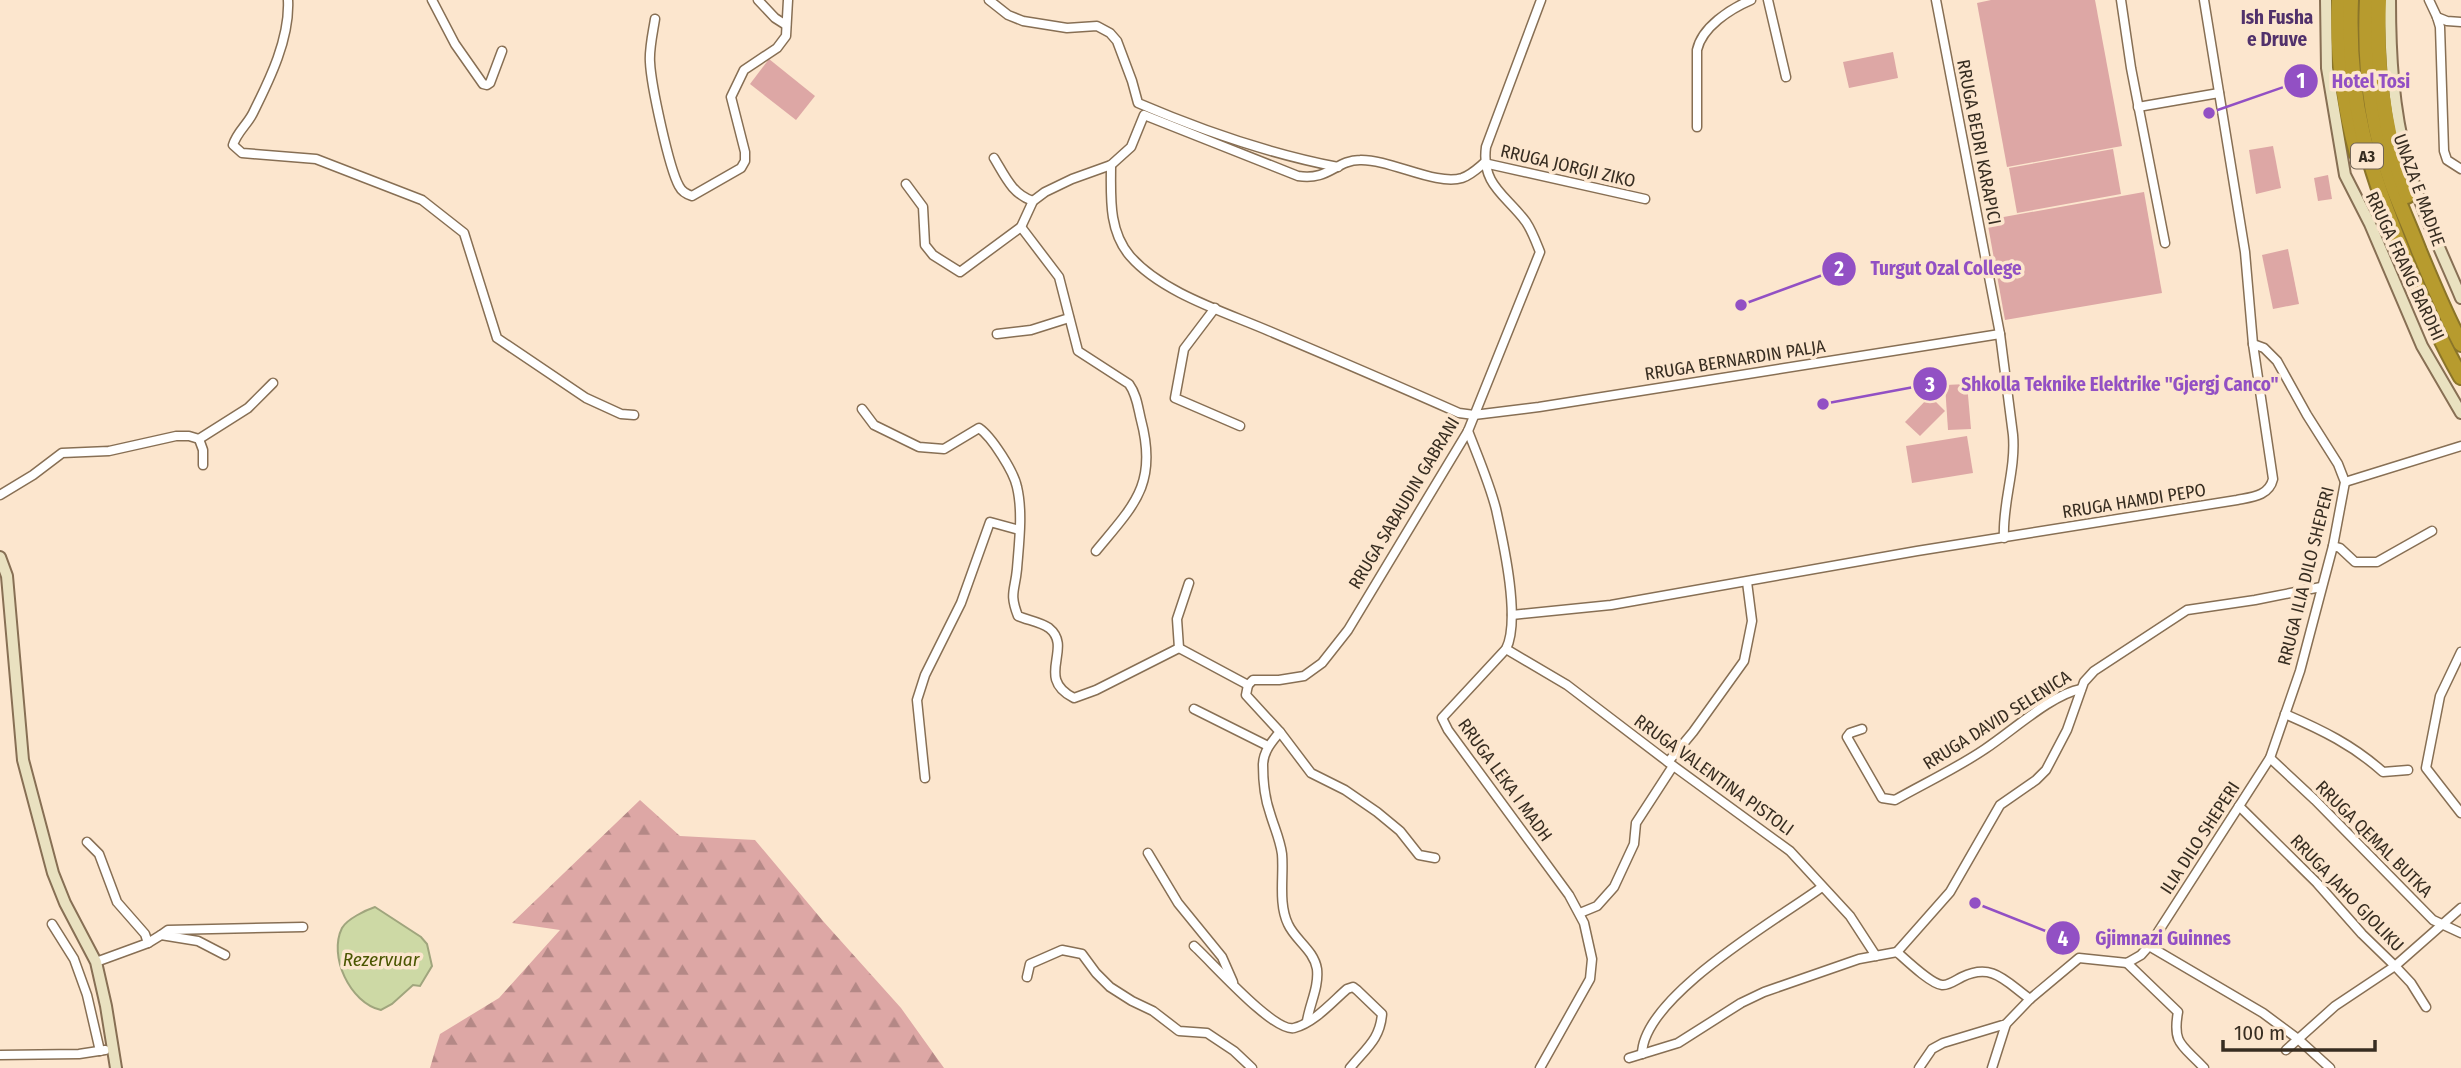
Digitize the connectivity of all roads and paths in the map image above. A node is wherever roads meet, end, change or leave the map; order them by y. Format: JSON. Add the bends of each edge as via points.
{"nodes":[{"id":1,"x":288,"y":0,"type":"edge"},
{"id":2,"x":432,"y":0,"type":"edge"},
{"id":3,"x":758,"y":0,"type":"edge"},
{"id":4,"x":789,"y":0,"type":"edge"},
{"id":5,"x":989,"y":0,"type":"edge"},
{"id":6,"x":1541,"y":0,"type":"edge"},
{"id":7,"x":1751,"y":0,"type":"edge"},
{"id":8,"x":1768,"y":0,"type":"edge"},
{"id":9,"x":1936,"y":0,"type":"edge"},
{"id":10,"x":2121,"y":0,"type":"edge"},
{"id":11,"x":2204,"y":0,"type":"edge"},
{"id":12,"x":2326,"y":0,"type":"edge"},
{"id":13,"x":2339,"y":0,"type":"edge"},
{"id":14,"x":2351,"y":0,"type":"edge"},
{"id":15,"x":2367,"y":0,"type":"edge"},
{"id":16,"x":2379,"y":0,"type":"edge"},
{"id":17,"x":2390,"y":0,"type":"edge"},
{"id":18,"x":2428,"y":0,"type":"edge"},
{"id":19,"x":2437,"y":17,"type":"junction"},
{"id":20,"x":655,"y":19,"type":"dead end"},
{"id":21,"x":2461,"y":22,"type":"edge"},
{"id":22,"x":786,"y":25,"type":"junction"},
{"id":23,"x":502,"y":51,"type":"dead end"},
{"id":24,"x":1786,"y":77,"type":"dead end"},
{"id":25,"x":2219,"y":93,"type":"junction"},
{"id":26,"x":2138,"y":107,"type":"junction"},
{"id":27,"x":1697,"y":127,"type":"dead end"},
{"id":28,"x":994,"y":158,"type":"dead end"},
{"id":29,"x":1484,"y":163,"type":"junction"},
{"id":30,"x":1111,"y":165,"type":"junction"},
{"id":31,"x":1338,"y":167,"type":"junction"},
{"id":32,"x":2461,"y":169,"type":"edge"},
{"id":33,"x":906,"y":184,"type":"dead end"},
{"id":34,"x":1645,"y":199,"type":"dead end"},
{"id":35,"x":1033,"y":201,"type":"junction"},
{"id":36,"x":1021,"y":227,"type":"junction"},
{"id":37,"x":2165,"y":243,"type":"dead end"},
{"id":38,"x":2461,"y":298,"type":"edge"},
{"id":39,"x":2440,"y":299,"type":"junction"},
{"id":40,"x":2424,"y":303,"type":"junction"},
{"id":41,"x":1214,"y":307,"type":"junction"},
{"id":42,"x":1069,"y":318,"type":"junction"},
{"id":43,"x":997,"y":334,"type":"dead end"},
{"id":44,"x":2000,"y":334,"type":"junction"},
{"id":45,"x":2253,"y":344,"type":"junction"},
{"id":46,"x":2461,"y":344,"type":"edge"},
{"id":47,"x":2461,"y":377,"type":"edge"},
{"id":48,"x":273,"y":383,"type":"dead end"},
{"id":49,"x":862,"y":409,"type":"dead end"},
{"id":50,"x":2461,"y":413,"type":"edge"},
{"id":51,"x":634,"y":415,"type":"dead end"},
{"id":52,"x":1474,"y":415,"type":"junction"},
{"id":53,"x":1240,"y":426,"type":"dead end"},
{"id":54,"x":1468,"y":431,"type":"junction"},
{"id":55,"x":199,"y":439,"type":"junction"},
{"id":56,"x":2461,"y":446,"type":"edge"},
{"id":57,"x":203,"y":465,"type":"dead end"},
{"id":58,"x":2345,"y":482,"type":"junction"},
{"id":59,"x":0,"y":495,"type":"edge"},
{"id":60,"x":1019,"y":530,"type":"junction"},
{"id":61,"x":2432,"y":531,"type":"dead end"},
{"id":62,"x":2004,"y":538,"type":"junction"},
{"id":63,"x":2333,"y":546,"type":"junction"},
{"id":64,"x":1096,"y":551,"type":"dead end"},
{"id":65,"x":0,"y":557,"type":"edge"},
{"id":66,"x":1747,"y":582,"type":"junction"},
{"id":67,"x":1189,"y":583,"type":"dead end"},
{"id":68,"x":2321,"y":587,"type":"junction"},
{"id":69,"x":1512,"y":615,"type":"junction"},
{"id":70,"x":1179,"y":648,"type":"junction"},
{"id":71,"x":1506,"y":649,"type":"junction"},
{"id":72,"x":2461,"y":652,"type":"edge"},
{"id":73,"x":1248,"y":685,"type":"junction"},
{"id":74,"x":2081,"y":689,"type":"junction"},
{"id":75,"x":1194,"y":709,"type":"dead end"},
{"id":76,"x":2285,"y":714,"type":"junction"},
{"id":77,"x":1862,"y":729,"type":"dead end"},
{"id":78,"x":1280,"y":732,"type":"junction"},
{"id":79,"x":1268,"y":746,"type":"junction"},
{"id":80,"x":2270,"y":758,"type":"junction"},
{"id":81,"x":1670,"y":764,"type":"junction"},
{"id":82,"x":2408,"y":770,"type":"dead end"},
{"id":83,"x":925,"y":778,"type":"dead end"},
{"id":84,"x":2239,"y":806,"type":"junction"},
{"id":85,"x":2461,"y":813,"type":"edge"},
{"id":86,"x":87,"y":842,"type":"dead end"},
{"id":87,"x":1148,"y":853,"type":"dead end"},
{"id":88,"x":1435,"y":858,"type":"dead end"},
{"id":89,"x":1822,"y":887,"type":"junction"},
{"id":90,"x":2461,"y":908,"type":"edge"},
{"id":91,"x":1580,"y":914,"type":"junction"},
{"id":92,"x":52,"y":924,"type":"dead end"},
{"id":93,"x":2441,"y":925,"type":"junction"},
{"id":94,"x":303,"y":928,"type":"dead end"},
{"id":95,"x":2461,"y":933,"type":"edge"},
{"id":96,"x":161,"y":934,"type":"junction"},
{"id":97,"x":148,"y":943,"type":"junction"},
{"id":98,"x":1194,"y":946,"type":"dead end"},
{"id":99,"x":2149,"y":946,"type":"junction"},
{"id":100,"x":1897,"y":952,"type":"junction"},
{"id":101,"x":225,"y":955,"type":"dead end"},
{"id":102,"x":1876,"y":956,"type":"junction"},
{"id":103,"x":96,"y":962,"type":"junction"},
{"id":104,"x":2127,"y":963,"type":"junction"},
{"id":105,"x":2395,"y":965,"type":"junction"},
{"id":106,"x":1027,"y":976,"type":"dead end"},
{"id":107,"x":1234,"y":984,"type":"junction"},
{"id":108,"x":2030,"y":999,"type":"junction"},
{"id":109,"x":2426,"y":1007,"type":"dead end"},
{"id":110,"x":1307,"y":1021,"type":"junction"},
{"id":111,"x":2007,"y":1024,"type":"junction"},
{"id":112,"x":2298,"y":1039,"type":"junction"},
{"id":113,"x":113,"y":1048,"type":"junction"},
{"id":114,"x":2287,"y":1050,"type":"dead end"},
{"id":115,"x":100,"y":1051,"type":"junction"},
{"id":116,"x":1642,"y":1054,"type":"junction"},
{"id":117,"x":0,"y":1055,"type":"edge"},
{"id":118,"x":1629,"y":1058,"type":"dead end"},
{"id":119,"x":116,"y":1068,"type":"edge"},
{"id":120,"x":1252,"y":1068,"type":"edge"},
{"id":121,"x":1350,"y":1068,"type":"edge"},
{"id":122,"x":1540,"y":1068,"type":"edge"},
{"id":123,"x":1919,"y":1068,"type":"edge"},
{"id":124,"x":1992,"y":1068,"type":"edge"},
{"id":125,"x":2204,"y":1068,"type":"edge"},
{"id":126,"x":2330,"y":1068,"type":"edge"}],
"edges":[{"from":1,"to":51,"type":"street","via":[[279,56],[233,145],[242,153],[316,159],[422,200],[464,233],[496,338],[586,398]]},
{"from":2,"to":23,"type":"street","via":[[483,84],[490,83]]},
{"from":3,"to":22,"type":"street"},
{"from":4,"to":22,"type":"street"},
{"from":5,"to":31,"type":"street","via":[[1023,21],[1067,28],[1097,26],[1110,33],[1118,41],[1138,103],[1278,153]]},
{"from":6,"to":29,"type":"street"},
{"from":7,"to":27,"type":"street","via":[[1737,6],[1699,40]]},
{"from":8,"to":24,"type":"street"},
{"from":9,"to":44,"type":"street","name":"RRUGA BEDRI KARAPICI"},
{"from":10,"to":26,"type":"street"},
{"from":11,"to":25,"type":"street","name":"RRUGA HAMDI PEPO"},
{"from":12,"to":50,"type":"main road","name":"RRUGA FRANG BARDHI","via":[[2327,68],[2344,175],[2422,346]]},
{"from":13,"to":40,"type":"highway","via":[[2342,90],[2356,153],[2408,286]]},
{"from":14,"to":40,"type":"highway","name":"UNAZA E MADHE","number":"A3","via":[[2352,72],[2362,138],[2382,202]]},
{"from":15,"to":39,"type":"highway","name":"UNAZA E MADHE","number":"A3","via":[[2367,56],[2375,122],[2390,179]]},
{"from":16,"to":39,"type":"highway","via":[[2379,68],[2389,136],[2440,281]]},
{"from":17,"to":38,"type":"main road","via":[[2392,79],[2406,156]]},
{"from":18,"to":19,"type":"street"},
{"from":19,"to":21,"type":"street"},
{"from":19,"to":32,"type":"street","via":[[2444,151],[2447,160]]},
{"from":20,"to":22,"type":"street","via":[[649,61],[658,106],[672,169],[679,186],[692,196],[741,168],[745,161],[731,97],[744,69],[786,36]]},
{"from":25,"to":26,"type":"street"},
{"from":25,"to":45,"type":"street","name":"RRUGA HAMDI PEPO","via":[[2245,252]]},
{"from":26,"to":37,"type":"street"},
{"from":28,"to":35,"type":"street","via":[[1014,192]]},
{"from":29,"to":31,"type":"street","via":[[1459,179],[1443,179],[1376,160],[1356,159]]},
{"from":29,"to":34,"type":"street","name":"RRUGA JORGJI ZIKO"},
{"from":29,"to":52,"type":"street","name":"RRUGA SABAUDIN GABRANI","via":[[1489,180],[1528,225],[1540,252]]},
{"from":30,"to":31,"type":"street","via":[[1131,146],[1144,116],[1298,176],[1312,178]]},
{"from":30,"to":35,"type":"street","via":[[1072,179]]},
{"from":30,"to":41,"type":"street","via":[[1111,212],[1129,255],[1169,286]]},
{"from":33,"to":36,"type":"street","via":[[923,207],[925,246],[960,271]]},
{"from":35,"to":36,"type":"street"},
{"from":36,"to":42,"type":"street","via":[[1059,277]]},
{"from":39,"to":46,"type":"highway","name":"UNAZA E MADHE","number":"A3"},
{"from":40,"to":47,"type":"highway","name":"UNAZA E MADHE","number":"A3"},
{"from":41,"to":52,"type":"street","via":[[1460,413]]},
{"from":41,"to":53,"type":"street","via":[[1184,349],[1175,398]]},
{"from":42,"to":43,"type":"street"},
{"from":42,"to":64,"type":"street","via":[[1078,351],[1135,391],[1147,443],[1146,477],[1135,504]]},
{"from":44,"to":52,"type":"street","name":"RRUGA BERNARDIN PALJA"},
{"from":44,"to":62,"type":"street","name":"RRUGA BEDRI KARAPICI","via":[[2014,450]]},
{"from":45,"to":58,"type":"street","name":"RRUGA ILIA DILO SHEPERI","via":[[2277,361]]},
{"from":45,"to":62,"type":"street","name":"RRUGA HAMDI PEPO","via":[[2273,480],[2266,492]]},
{"from":48,"to":55,"type":"street","via":[[248,408]]},
{"from":49,"to":60,"type":"street","via":[[874,425],[919,447],[944,449],[974,429],[984,431],[1017,485]]},
{"from":52,"to":54,"type":"street","name":"RRUGA SABAUDIN GABRANI"},
{"from":54,"to":69,"type":"street","via":[[1496,508]]},
{"from":54,"to":73,"type":"street","name":"RRUGA SABAUDIN GABRANI","via":[[1348,630],[1322,663],[1304,676],[1253,680]]},
{"from":55,"to":57,"type":"street"},
{"from":55,"to":59,"type":"street","via":[[176,436],[109,451],[62,453]]},
{"from":56,"to":58,"type":"street"},
{"from":58,"to":63,"type":"street","name":"RRUGA ILIA DILO SHEPERI"},
{"from":60,"to":70,"type":"street","via":[[1011,599],[1018,616],[1055,634],[1055,679],[1062,692],[1074,698],[1096,690]]},
{"from":60,"to":83,"type":"street","via":[[990,522],[961,603],[925,675],[917,700]]},
{"from":61,"to":63,"type":"street","via":[[2377,562],[2356,562]]},
{"from":62,"to":66,"type":"street","name":"RRUGA HAMDI PEPO"},
{"from":63,"to":68,"type":"street","name":"RRUGA ILIA DILO SHEPERI"},
{"from":65,"to":103,"type":"main road","via":[[32,802],[65,903]]},
{"from":66,"to":69,"type":"street","name":"RRUGA HAMDI PEPO","via":[[1611,606]]},
{"from":66,"to":81,"type":"street","via":[[1752,621],[1744,660]]},
{"from":67,"to":70,"type":"street","via":[[1177,618]]},
{"from":68,"to":74,"type":"street","name":"RRUGA DAVID SELENICA","via":[[2187,610],[2094,671]]},
{"from":68,"to":76,"type":"street","name":"RRUGA ILIA DILO SHEPERI"},
{"from":69,"to":71,"type":"street"},
{"from":70,"to":73,"type":"street"},
{"from":71,"to":81,"type":"street","name":"RRUGA VALENTINA PISTOLI","via":[[1567,685]]},
{"from":71,"to":91,"type":"street","name":"RRUGA LEKA I MADH","via":[[1442,718]]},
{"from":72,"to":85,"type":"street","via":[[2440,696],[2426,768]]},
{"from":73,"to":78,"type":"street","via":[[1246,695]]},
{"from":74,"to":77,"type":"street","name":"RRUGA DAVID SELENICA","via":[[2058,697],[1983,751],[1895,800],[1882,798],[1847,737]]},
{"from":74,"to":100,"type":"street","via":[[2046,770],[2000,805],[1950,892]]},
{"from":75,"to":79,"type":"street"},
{"from":76,"to":80,"type":"street","name":"RRUGA ILIA DILO SHEPERI"},
{"from":76,"to":82,"type":"street","via":[[2344,741],[2383,772]]},
{"from":78,"to":79,"type":"street"},
{"from":78,"to":88,"type":"street","via":[[1311,773],[1377,812],[1419,855]]},
{"from":79,"to":110,"type":"street","via":[[1262,762],[1269,811],[1282,854],[1287,922],[1317,968]]},
{"from":80,"to":84,"type":"street","name":"ILIA DILO SHEPERI"},
{"from":80,"to":93,"type":"street","name":"RRUGA QEMAL BUTKA"},
{"from":81,"to":89,"type":"street","name":"RRUGA VALENTINA PISTOLI","via":[[1790,850]]},
{"from":81,"to":91,"type":"street","via":[[1636,823],[1634,844],[1614,887],[1597,906]]},
{"from":84,"to":99,"type":"street","name":"ILIA DILO SHEPERI"},
{"from":84,"to":105,"type":"street","name":"RRUGA JAHO GJOLIKU"},
{"from":86,"to":97,"type":"street","via":[[99,854],[117,902]]},
{"from":87,"to":107,"type":"street","via":[[1178,903],[1222,957]]},
{"from":89,"to":102,"type":"street","name":"RRUGA VALENTINA PISTOLI","via":[[1850,916]]},
{"from":89,"to":116,"type":"street","via":[[1716,959],[1685,986],[1652,1025]]},
{"from":90,"to":93,"type":"street"},
{"from":91,"to":122,"type":"street","name":"RRUGA LEKA I MADH","via":[[1592,959],[1590,979]]},
{"from":92,"to":115,"type":"street","via":[[74,959]]},
{"from":93,"to":95,"type":"street","name":"RRUGA QEMAL BUTKA"},
{"from":93,"to":105,"type":"street"},
{"from":94,"to":96,"type":"street","via":[[168,930]]},
{"from":96,"to":97,"type":"street"},
{"from":96,"to":101,"type":"street","via":[[198,941]]},
{"from":97,"to":103,"type":"street"},
{"from":98,"to":107,"type":"street"},
{"from":99,"to":104,"type":"street","name":"ILIA DILO SHEPERI"},
{"from":99,"to":112,"type":"street","via":[[2263,1013]]},
{"from":100,"to":102,"type":"street"},
{"from":100,"to":108,"type":"street","via":[[1938,984],[1948,985],[1972,972],[1989,972]]},
{"from":102,"to":116,"type":"street","via":[[1764,992],[1678,1043]]},
{"from":103,"to":113,"type":"main road"},
{"from":104,"to":108,"type":"street","via":[[2079,957]]},
{"from":104,"to":125,"type":"street","via":[[2178,1012],[2175,1032],[2179,1041]]},
{"from":105,"to":109,"type":"street","name":"RRUGA JAHO GJOLIKU"},
{"from":105,"to":112,"type":"street","via":[[2335,1006]]},
{"from":106,"to":120,"type":"street","via":[[1030,964],[1062,950],[1082,954],[1110,987],[1179,1031],[1207,1033]]},
{"from":107,"to":110,"type":"street","via":[[1276,1023],[1288,1028]]},
{"from":108,"to":111,"type":"street"},
{"from":110,"to":121,"type":"street","via":[[1353,987],[1382,1014],[1378,1036]]},
{"from":111,"to":123,"type":"street","via":[[1943,1043],[1932,1049]]},
{"from":111,"to":124,"type":"street"},
{"from":112,"to":114,"type":"street"},
{"from":112,"to":126,"type":"street"},
{"from":113,"to":115,"type":"street"},
{"from":113,"to":119,"type":"main road"},
{"from":115,"to":117,"type":"street"},
{"from":116,"to":118,"type":"street"}]}
